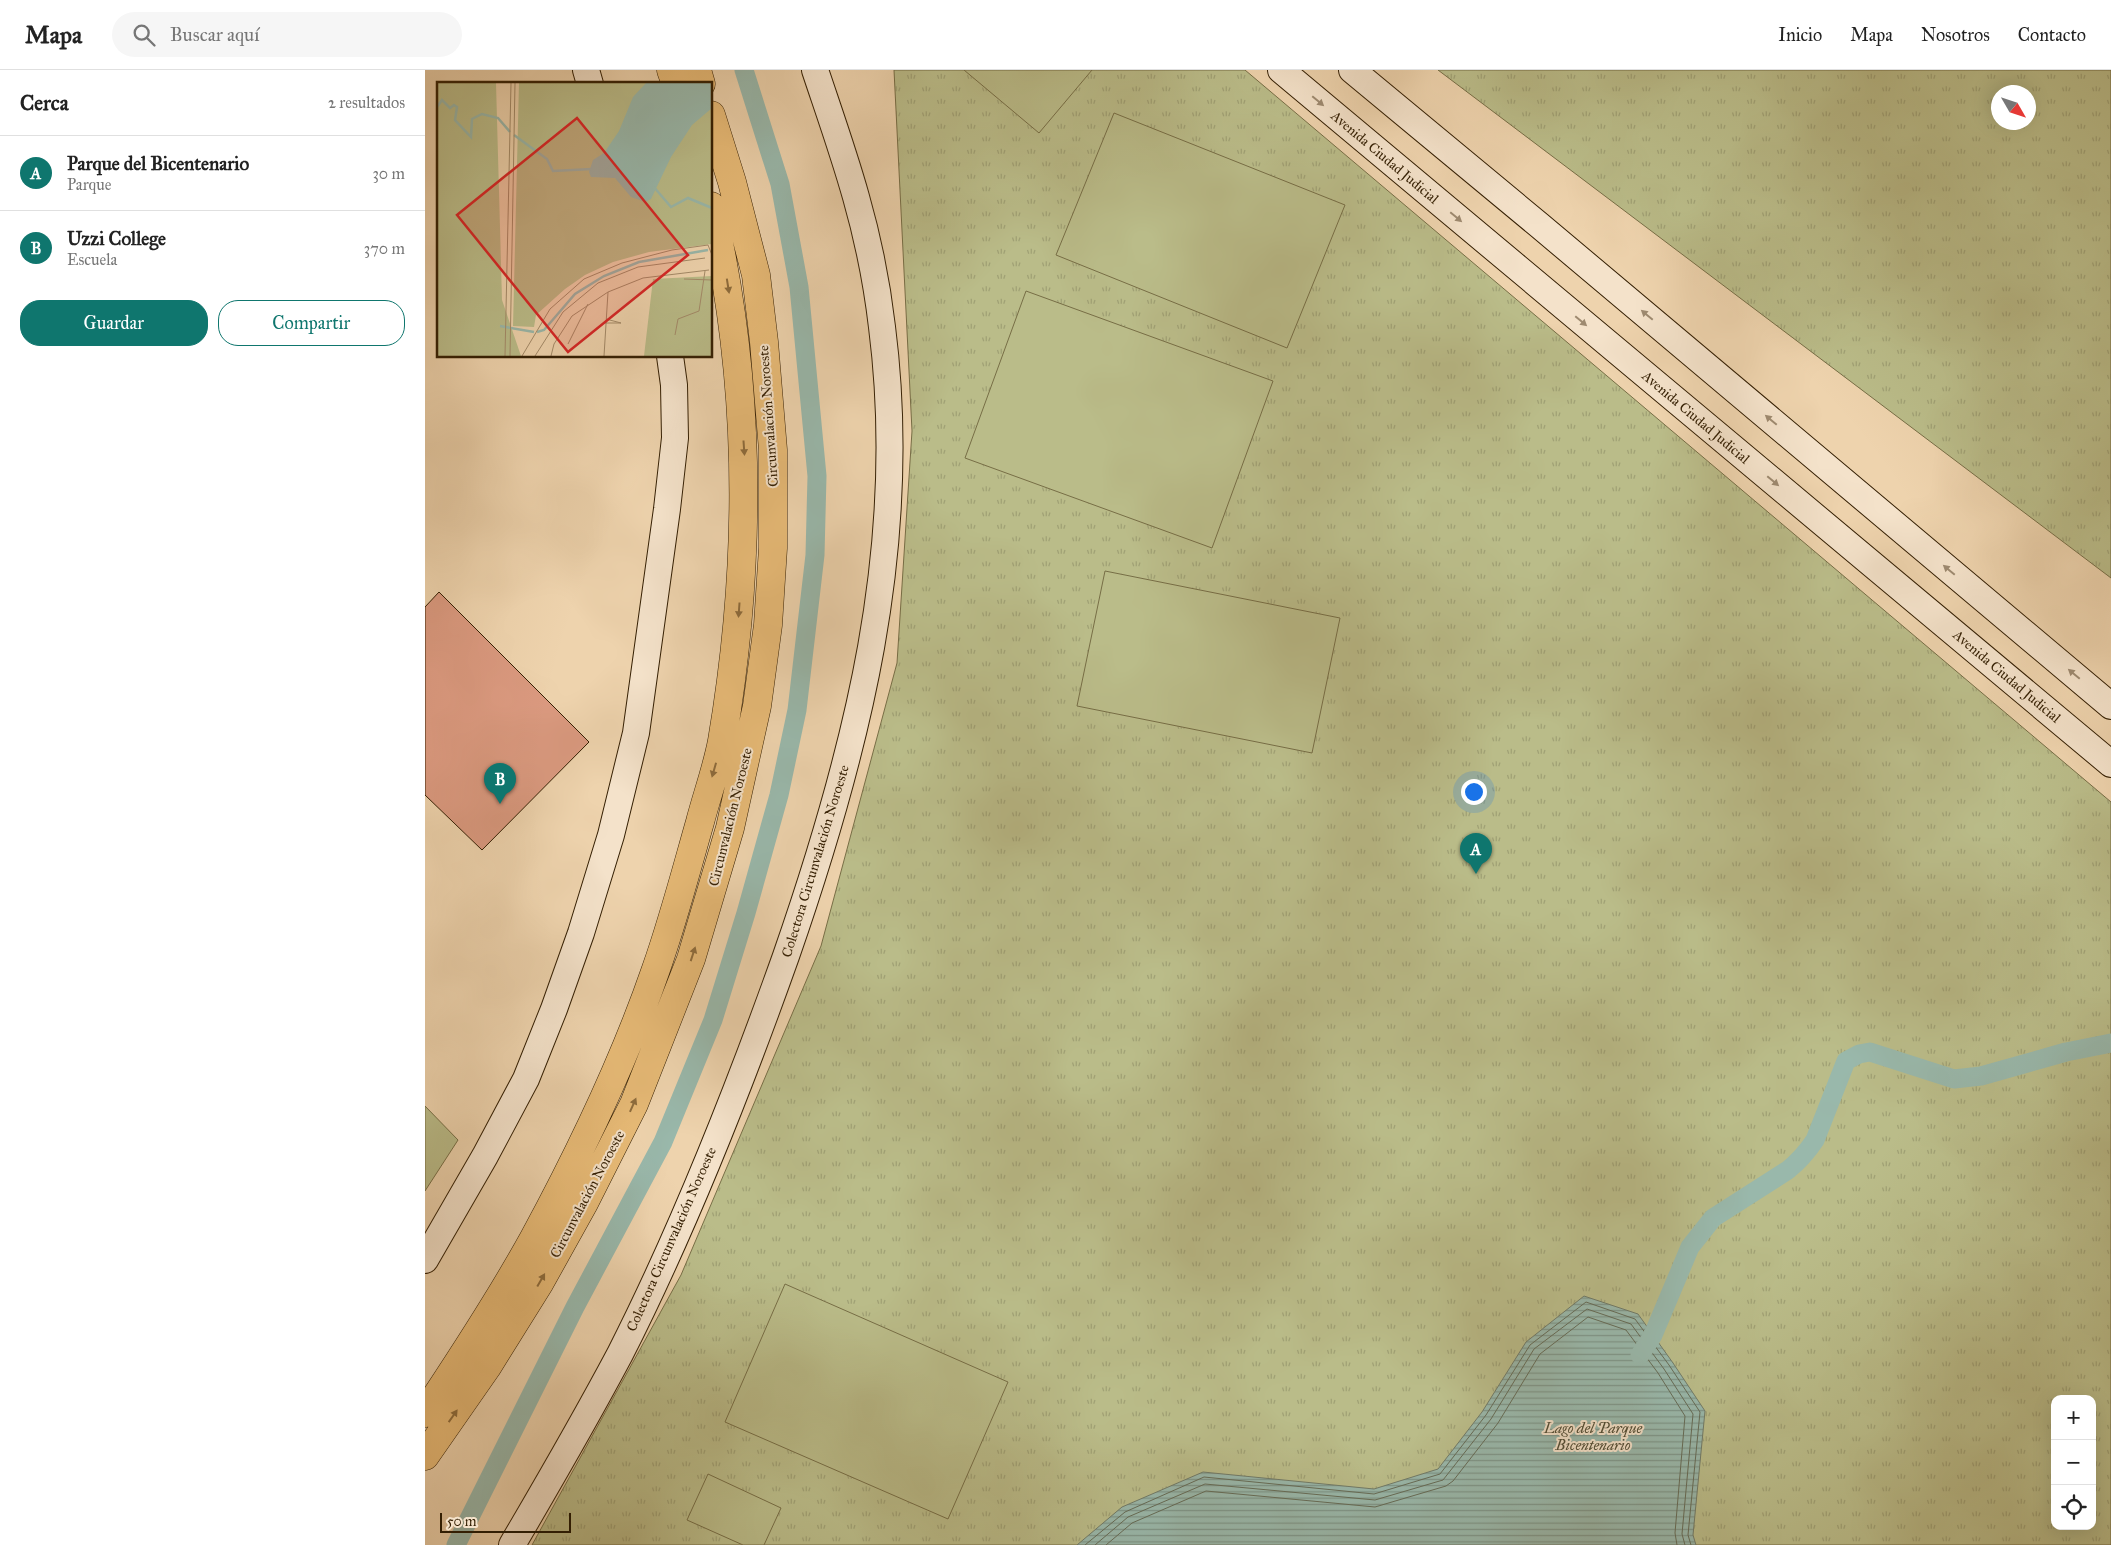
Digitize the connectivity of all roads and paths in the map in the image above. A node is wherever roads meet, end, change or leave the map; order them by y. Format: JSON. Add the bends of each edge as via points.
{"nodes":[{"id":1,"x":671,"y":70,"type":"edge"},
{"id":2,"x":815,"y":70,"type":"edge"},
{"id":3,"x":1281,"y":70,"type":"edge"},
{"id":4,"x":1352,"y":70,"type":"edge"},
{"id":5,"x":675,"y":82,"type":"edge"},
{"id":6,"x":713,"y":121,"type":"edge"},
{"id":7,"x":713,"y":215,"type":"edge"},
{"id":8,"x":670,"y":358,"type":"edge"},
{"id":9,"x":2111,"y":706,"type":"edge"},
{"id":10,"x":2111,"y":764,"type":"edge"},
{"id":11,"x":425,"y":1260,"type":"edge"},
{"id":12,"x":425,"y":1412,"type":"edge"},
{"id":13,"x":425,"y":1456,"type":"edge"},
{"id":14,"x":512,"y":1545,"type":"edge"}],
"edges":[{"from":1,"to":5,"type":"highway"},
{"from":2,"to":14,"type":"street","name":"Colectora Circunvalación Noroeste","via":[[857,198],[883,329],[890,487],[875,632],[835,805],[773,992],[722,1125],[675,1237],[620,1352]]},
{"from":3,"to":10,"type":"street","name":"Avenida Ciudad Judicial","one_way":true},
{"from":9,"to":4,"type":"street","one_way":true},
{"from":13,"to":6,"type":"highway","name":"Circunvalación Noroeste","one_way":true,"via":[[487,1367],[540,1282],[633,1104],[691,958],[730,828],[757,706],[773,548],[773,450],[756,275]]},
{"from":7,"to":12,"type":"highway","name":"Circunvalación Noroeste","one_way":true,"via":[[736,342],[744,456],[744,539],[737,634],[721,745],[683,888],[655,973],[616,1069],[533,1240],[473,1341]]},
{"from":8,"to":11,"type":"street","via":[[675,438],[667,509],[636,734],[611,835],[581,933],[526,1079]]}]}
